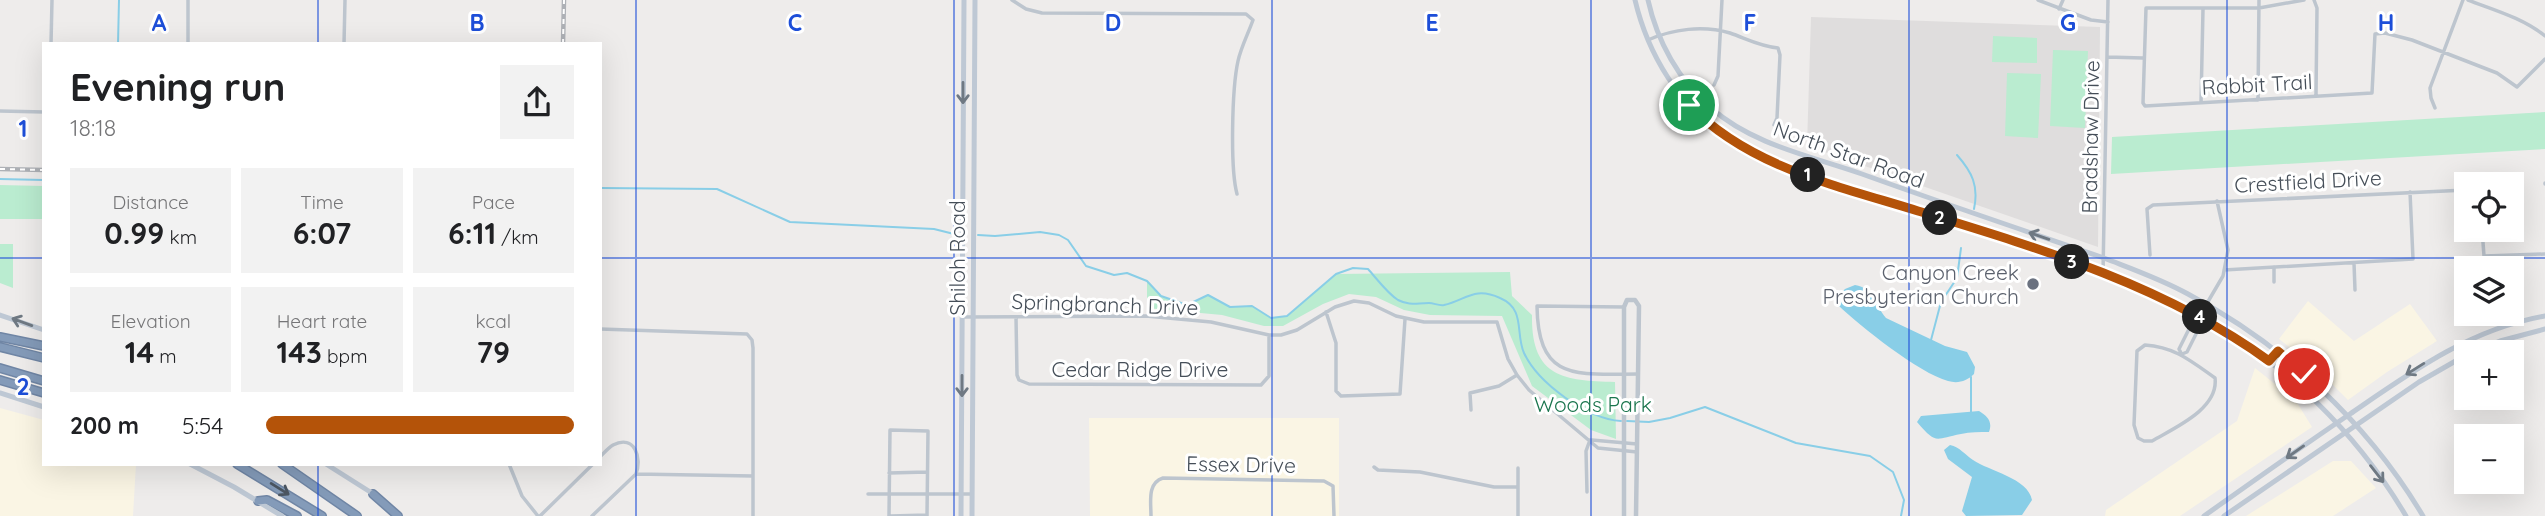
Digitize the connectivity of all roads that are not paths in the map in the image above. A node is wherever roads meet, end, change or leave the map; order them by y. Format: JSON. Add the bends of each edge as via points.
{"nodes":[{"id":1,"x":52,"y":0,"type":"edge"},
{"id":2,"x":188,"y":0,"type":"edge"},
{"id":3,"x":345,"y":0,"type":"edge"},
{"id":4,"x":964,"y":0,"type":"edge"},
{"id":5,"x":975,"y":0,"type":"edge"},
{"id":6,"x":1012,"y":0,"type":"edge"},
{"id":7,"x":1635,"y":0,"type":"edge"},
{"id":8,"x":1648,"y":0,"type":"edge"},
{"id":9,"x":1722,"y":0,"type":"edge"},
{"id":10,"x":2038,"y":0,"type":"edge"},
{"id":11,"x":2063,"y":0,"type":"edge"},
{"id":12,"x":2108,"y":0,"type":"edge"},
{"id":13,"x":2259,"y":0,"type":"edge"},
{"id":14,"x":2304,"y":0,"type":"edge"},
{"id":15,"x":2314,"y":0,"type":"edge"},
{"id":16,"x":2465,"y":0,"type":"edge"},
{"id":17,"x":2259,"y":8,"type":"junction"},
{"id":18,"x":2059,"y":9,"type":"junction"},
{"id":19,"x":2203,"y":9,"type":"junction"},
{"id":20,"x":2108,"y":22,"type":"junction"},
{"id":21,"x":1720,"y":31,"type":"junction"},
{"id":22,"x":1659,"y":35,"type":"junction"},
{"id":23,"x":2545,"y":36,"type":"edge"},
{"id":24,"x":1648,"y":40,"type":"junction"},
{"id":25,"x":51,"y":42,"type":"edge"},
{"id":26,"x":188,"y":42,"type":"edge"},
{"id":27,"x":344,"y":42,"type":"edge"},
{"id":28,"x":2444,"y":53,"type":"junction"},
{"id":29,"x":2107,"y":57,"type":"junction"},
{"id":30,"x":2144,"y":58,"type":"junction"},
{"id":31,"x":2545,"y":59,"type":"edge"},
{"id":32,"x":963,"y":71,"type":"junction"},
{"id":33,"x":975,"y":71,"type":"junction"},
{"id":34,"x":1714,"y":85,"type":"dead end"},
{"id":35,"x":2316,"y":96,"type":"junction"},
{"id":36,"x":2258,"y":100,"type":"junction"},
{"id":37,"x":2201,"y":103,"type":"junction"},
{"id":38,"x":2435,"y":108,"type":"dead end"},
{"id":39,"x":0,"y":111,"type":"edge"},
{"id":40,"x":42,"y":112,"type":"edge"},
{"id":41,"x":1774,"y":125,"type":"dead end"},
{"id":42,"x":1819,"y":160,"type":"junction"},
{"id":43,"x":1812,"y":177,"type":"junction"},
{"id":44,"x":2454,"y":190,"type":"edge"},
{"id":45,"x":962,"y":191,"type":"junction"},
{"id":46,"x":972,"y":191,"type":"junction"},
{"id":47,"x":2410,"y":192,"type":"junction"},
{"id":48,"x":1237,"y":194,"type":"dead end"},
{"id":49,"x":1923,"y":197,"type":"junction"},
{"id":50,"x":1930,"y":200,"type":"junction"},
{"id":51,"x":2217,"y":201,"type":"junction"},
{"id":52,"x":1922,"y":212,"type":"junction"},
{"id":53,"x":2483,"y":242,"type":"edge"},
{"id":54,"x":2545,"y":254,"type":"edge"},
{"id":55,"x":2150,"y":255,"type":"dead end"},
{"id":56,"x":2104,"y":258,"type":"junction"},
{"id":57,"x":2354,"y":263,"type":"junction"},
{"id":58,"x":2274,"y":267,"type":"junction"},
{"id":59,"x":2224,"y":270,"type":"junction"},
{"id":60,"x":2103,"y":275,"type":"junction"},
{"id":61,"x":2274,"y":282,"type":"dead end"},
{"id":62,"x":2355,"y":290,"type":"dead end"},
{"id":63,"x":2206,"y":304,"type":"junction"},
{"id":64,"x":1624,"y":306,"type":"junction"},
{"id":65,"x":1326,"y":312,"type":"junction"},
{"id":66,"x":0,"y":314,"type":"edge"},
{"id":67,"x":2545,"y":316,"type":"edge"},
{"id":68,"x":962,"y":317,"type":"junction"},
{"id":69,"x":973,"y":317,"type":"junction"},
{"id":70,"x":1016,"y":317,"type":"junction"},
{"id":71,"x":2199,"y":317,"type":"junction"},
{"id":72,"x":1405,"y":319,"type":"junction"},
{"id":73,"x":42,"y":329,"type":"edge"},
{"id":74,"x":602,"y":329,"type":"edge"},
{"id":75,"x":2545,"y":329,"type":"edge"},
{"id":76,"x":1269,"y":335,"type":"junction"},
{"id":77,"x":0,"y":337,"type":"edge"},
{"id":78,"x":2504,"y":340,"type":"edge"},
{"id":79,"x":42,"y":346,"type":"edge"},
{"id":80,"x":0,"y":347,"type":"edge"},
{"id":81,"x":2278,"y":351,"type":"junction"},
{"id":82,"x":2442,"y":353,"type":"junction"},
{"id":83,"x":2181,"y":355,"type":"junction"},
{"id":84,"x":42,"y":358,"type":"edge"},
{"id":85,"x":2269,"y":361,"type":"junction"},
{"id":86,"x":2454,"y":361,"type":"edge"},
{"id":87,"x":2449,"y":363,"type":"junction"},
{"id":88,"x":0,"y":368,"type":"edge"},
{"id":89,"x":1625,"y":374,"type":"junction"},
{"id":90,"x":1638,"y":374,"type":"junction"},
{"id":91,"x":1517,"y":375,"type":"junction"},
{"id":92,"x":0,"y":380,"type":"edge"},
{"id":93,"x":42,"y":380,"type":"edge"},
{"id":94,"x":42,"y":392,"type":"edge"},
{"id":95,"x":0,"y":393,"type":"edge"},
{"id":96,"x":42,"y":406,"type":"edge"},
{"id":97,"x":1471,"y":410,"type":"dead end"},
{"id":98,"x":2347,"y":416,"type":"junction"},
{"id":99,"x":962,"y":417,"type":"junction"},
{"id":100,"x":972,"y":418,"type":"junction"},
{"id":101,"x":2336,"y":423,"type":"junction"},
{"id":102,"x":2356,"y":425,"type":"junction"},
{"id":103,"x":2345,"y":433,"type":"junction"},
{"id":104,"x":1590,"y":440,"type":"junction"},
{"id":105,"x":1605,"y":441,"type":"junction"},
{"id":106,"x":1624,"y":443,"type":"junction"},
{"id":107,"x":1637,"y":444,"type":"junction"},
{"id":108,"x":1603,"y":449,"type":"junction"},
{"id":109,"x":1624,"y":452,"type":"junction"},
{"id":110,"x":1637,"y":452,"type":"junction"},
{"id":111,"x":602,"y":455,"type":"edge"},
{"id":112,"x":194,"y":466,"type":"edge"},
{"id":113,"x":240,"y":466,"type":"edge"},
{"id":114,"x":285,"y":466,"type":"edge"},
{"id":115,"x":329,"y":466,"type":"edge"},
{"id":116,"x":510,"y":466,"type":"edge"},
{"id":117,"x":591,"y":466,"type":"edge"},
{"id":118,"x":1374,"y":467,"type":"dead end"},
{"id":119,"x":1518,"y":468,"type":"dead end"},
{"id":120,"x":889,"y":472,"type":"junction"},
{"id":121,"x":927,"y":472,"type":"junction"},
{"id":122,"x":636,"y":474,"type":"junction"},
{"id":123,"x":753,"y":476,"type":"junction"},
{"id":124,"x":1518,"y":487,"type":"junction"},
{"id":125,"x":1587,"y":492,"type":"dead end"},
{"id":126,"x":373,"y":494,"type":"joint"},
{"id":127,"x":868,"y":494,"type":"dead end"},
{"id":128,"x":889,"y":494,"type":"junction"},
{"id":129,"x":927,"y":494,"type":"junction"},
{"id":130,"x":961,"y":494,"type":"junction"},
{"id":131,"x":972,"y":494,"type":"junction"},
{"id":132,"x":2229,"y":498,"type":"junction"},
{"id":133,"x":258,"y":501,"type":"junction"},
{"id":134,"x":2235,"y":508,"type":"junction"},
{"id":135,"x":282,"y":516,"type":"edge"},
{"id":136,"x":297,"y":516,"type":"edge"},
{"id":137,"x":322,"y":516,"type":"edge"},
{"id":138,"x":357,"y":516,"type":"edge"},
{"id":139,"x":400,"y":516,"type":"edge"},
{"id":140,"x":539,"y":516,"type":"edge"},
{"id":141,"x":592,"y":516,"type":"edge"},
{"id":142,"x":753,"y":516,"type":"edge"},
{"id":143,"x":890,"y":516,"type":"edge"},
{"id":144,"x":927,"y":516,"type":"edge"},
{"id":145,"x":961,"y":516,"type":"edge"},
{"id":146,"x":972,"y":516,"type":"edge"},
{"id":147,"x":1151,"y":516,"type":"edge"},
{"id":148,"x":1334,"y":516,"type":"edge"},
{"id":149,"x":1518,"y":516,"type":"edge"},
{"id":150,"x":1624,"y":516,"type":"edge"},
{"id":151,"x":1636,"y":516,"type":"edge"},
{"id":152,"x":2204,"y":516,"type":"edge"},
{"id":153,"x":2224,"y":516,"type":"edge"},
{"id":154,"x":2406,"y":516,"type":"edge"},
{"id":155,"x":2423,"y":516,"type":"edge"}],
"edges":[{"from":1,"to":25,"type":"street"},
{"from":2,"to":26,"type":"street"},
{"from":3,"to":27,"type":"street"},
{"from":4,"to":32,"type":"main road","name":"Shiloh Road"},
{"from":5,"to":33,"type":"main road","name":"Shiloh Road"},
{"from":6,"to":48,"type":"street","via":[[1042,13],[1251,16],[1235,85]]},
{"from":7,"to":24,"type":"main road","name":"North Star Road"},
{"from":8,"to":22,"type":"main road","name":"North Star Road"},
{"from":9,"to":21,"type":"street"},
{"from":10,"to":18,"type":"street"},
{"from":11,"to":18,"type":"street"},
{"from":12,"to":20,"type":"street","name":"Bradshaw Drive"},
{"from":13,"to":17,"type":"street"},
{"from":14,"to":17,"type":"street"},
{"from":15,"to":35,"type":"street"},
{"from":16,"to":23,"type":"street","via":[[2510,16]]},
{"from":16,"to":28,"type":"street"},
{"from":17,"to":19,"type":"street"},
{"from":17,"to":36,"type":"street"},
{"from":18,"to":20,"type":"street"},
{"from":19,"to":30,"type":"street","via":[[2146,8]]},
{"from":19,"to":37,"type":"street"},
{"from":20,"to":29,"type":"street","name":"Bradshaw Drive"},
{"from":21,"to":22,"type":"street","via":[[1681,29]]},
{"from":21,"to":34,"type":"street"},
{"from":21,"to":41,"type":"street","via":[[1761,47],[1778,48]]},
{"from":22,"to":24,"type":"street"},
{"from":22,"to":42,"type":"main road","name":"North Star Road","via":[[1685,80],[1712,109],[1744,131]]},
{"from":24,"to":43,"type":"main road","name":"North Star Road","via":[[1672,83],[1703,119],[1748,150]]},
{"from":28,"to":31,"type":"street","via":[[2497,73],[2517,87]]},
{"from":28,"to":35,"type":"street","name":"Rabbit Trail","via":[[2412,40],[2375,34],[2372,93]]},
{"from":28,"to":38,"type":"street","via":[[2430,88]]},
{"from":29,"to":30,"type":"street"},
{"from":29,"to":56,"type":"street","name":"Bradshaw Drive"},
{"from":30,"to":37,"type":"street","name":"Rabbit Trail","via":[[2145,106]]},
{"from":32,"to":33,"type":"main road"},
{"from":32,"to":45,"type":"main road","name":"Shiloh Road","one_way":true},
{"from":33,"to":46,"type":"main road","name":"Shiloh Road"},
{"from":35,"to":36,"type":"street","name":"Rabbit Trail"},
{"from":36,"to":37,"type":"street","name":"Rabbit Trail"},
{"from":39,"to":40,"type":"street"},
{"from":42,"to":43,"type":"main road"},
{"from":42,"to":49,"type":"main road","name":"North Star Road"},
{"from":43,"to":52,"type":"main road","name":"North Star Road"},
{"from":44,"to":47,"type":"street","name":"Crestfield Drive"},
{"from":45,"to":46,"type":"main road"},
{"from":45,"to":68,"type":"main road","name":"Shiloh Road"},
{"from":46,"to":69,"type":"main road","name":"Shiloh Road"},
{"from":47,"to":51,"type":"street","name":"Crestfield Drive"},
{"from":47,"to":57,"type":"street","via":[[2413,259]]},
{"from":49,"to":50,"type":"main road","name":"North Star Road"},
{"from":49,"to":52,"type":"main road"},
{"from":50,"to":52,"type":"main road"},
{"from":56,"to":50,"type":"main road","name":"North Star Road","one_way":true},
{"from":51,"to":55,"type":"street","name":"Crestfield Drive","via":[[2147,209]]},
{"from":51,"to":59,"type":"street","via":[[2228,250]]},
{"from":52,"to":60,"type":"main road","name":"North Star Road"},
{"from":53,"to":54,"type":"street","via":[[2484,256]]},
{"from":56,"to":60,"type":"street","name":"Bradshaw Drive"},
{"from":56,"to":63,"type":"main road","name":"North Star Road"},
{"from":57,"to":58,"type":"street"},
{"from":57,"to":62,"type":"street"},
{"from":58,"to":59,"type":"street"},
{"from":58,"to":61,"type":"street"},
{"from":59,"to":63,"type":"street"},
{"from":60,"to":71,"type":"main road","name":"North Star Road"},
{"from":63,"to":71,"type":"main road"},
{"from":63,"to":81,"type":"main road","name":"North Star Road"},
{"from":64,"to":89,"type":"street"},
{"from":64,"to":89,"type":"street","via":[[1537,306],[1539,337],[1557,364],[1578,373]]},
{"from":64,"to":90,"type":"street","via":[[1632,299],[1639,306]]},
{"from":65,"to":72,"type":"street","name":"Springbranch Drive","via":[[1363,301]]},
{"from":65,"to":72,"type":"street","via":[[1336,343],[1336,394],[1341,397],[1400,394]]},
{"from":65,"to":76,"type":"street","name":"Springbranch Drive","via":[[1289,334]]},
{"from":73,"to":66,"type":"main road","one_way":true},
{"from":67,"to":82,"type":"main road","via":[[2507,324]]},
{"from":68,"to":69,"type":"street","name":"Springbranch Drive"},
{"from":68,"to":99,"type":"main road","name":"Shiloh Road","one_way":true},
{"from":69,"to":70,"type":"street","name":"Springbranch Drive"},
{"from":69,"to":100,"type":"main road","name":"Shiloh Road"},
{"from":70,"to":76,"type":"street","name":"Springbranch Drive","via":[[1171,318]]},
{"from":70,"to":76,"type":"street","name":"Cedar Ridge Drive","via":[[1019,380],[1029,384],[1262,384],[1269,376]]},
{"from":71,"to":83,"type":"street","via":[[2179,349]]},
{"from":71,"to":83,"type":"street","via":[[2200,326]]},
{"from":71,"to":85,"type":"main road","name":"North Star Road"},
{"from":72,"to":91,"type":"street","name":"Springbranch Drive","via":[[1497,322]]},
{"from":74,"to":123,"type":"street","via":[[747,334],[753,348]]},
{"from":75,"to":78,"type":"main road"},
{"from":77,"to":79,"type":"highway"},
{"from":80,"to":84,"type":"highway"},
{"from":81,"to":85,"type":"main road"},
{"from":81,"to":98,"type":"main road","name":"North Star Road"},
{"from":82,"to":87,"type":"main road"},
{"from":82,"to":98,"type":"main road","one_way":true},
{"from":83,"to":83,"type":"street","via":[[2145,345],[2137,351],[2137,438],[2152,441],[2195,417],[2214,392],[2215,378]]},
{"from":85,"to":101,"type":"main road","name":"North Star Road"},
{"from":86,"to":87,"type":"main road"},
{"from":87,"to":102,"type":"main road"},
{"from":88,"to":93,"type":"highway"},
{"from":89,"to":90,"type":"street"},
{"from":89,"to":106,"type":"street"},
{"from":90,"to":107,"type":"street"},
{"from":91,"to":97,"type":"street","via":[[1499,386],[1470,393]]},
{"from":91,"to":104,"type":"street","name":"Springbranch Drive"},
{"from":92,"to":94,"type":"highway"},
{"from":95,"to":96,"type":"main road"},
{"from":98,"to":101,"type":"main road"},
{"from":98,"to":102,"type":"main road","name":"North Star Road"},
{"from":99,"to":100,"type":"main road"},
{"from":99,"to":130,"type":"main road","name":"Shiloh Road"},
{"from":100,"to":131,"type":"main road","name":"Shiloh Road"},
{"from":101,"to":103,"type":"main road","name":"North Star Road"},
{"from":101,"to":132,"type":"main road","one_way":true},
{"from":102,"to":103,"type":"main road"},
{"from":102,"to":155,"type":"main road","name":"North Star Road"},
{"from":103,"to":134,"type":"main road"},
{"from":103,"to":154,"type":"main road","name":"North Star Road","one_way":true},
{"from":104,"to":105,"type":"street"},
{"from":104,"to":108,"type":"street","name":"Springbranch Drive"},
{"from":104,"to":125,"type":"street","via":[[1585,459]]},
{"from":105,"to":106,"type":"street"},
{"from":105,"to":108,"type":"street"},
{"from":106,"to":107,"type":"street"},
{"from":106,"to":109,"type":"street"},
{"from":107,"to":110,"type":"street"},
{"from":108,"to":109,"type":"street","name":"Springbranch Drive"},
{"from":109,"to":110,"type":"street","name":"Springbranch Drive"},
{"from":109,"to":150,"type":"street"},
{"from":110,"to":151,"type":"street"},
{"from":111,"to":122,"type":"street","via":[[611,446],[625,443],[636,448],[640,459]]},
{"from":112,"to":133,"type":"main road"},
{"from":113,"to":137,"type":"highway","one_way":true},
{"from":114,"to":138,"type":"highway"},
{"from":115,"to":126,"type":"main road"},
{"from":116,"to":140,"type":"street","via":[[522,496]]},
{"from":117,"to":140,"type":"street"},
{"from":118,"to":124,"type":"street"},
{"from":119,"to":124,"type":"street"},
{"from":120,"to":121,"type":"street"},
{"from":120,"to":121,"type":"street","via":[[890,430],[928,431]]},
{"from":120,"to":128,"type":"street"},
{"from":121,"to":129,"type":"street"},
{"from":122,"to":123,"type":"street"},
{"from":122,"to":141,"type":"street"},
{"from":123,"to":142,"type":"street"},
{"from":124,"to":149,"type":"street"},
{"from":126,"to":139,"type":"highway"},
{"from":127,"to":128,"type":"street"},
{"from":128,"to":129,"type":"street"},
{"from":128,"to":143,"type":"street"},
{"from":129,"to":130,"type":"street"},
{"from":129,"to":144,"type":"street"},
{"from":130,"to":131,"type":"street"},
{"from":130,"to":145,"type":"main road","name":"Shiloh Road"},
{"from":131,"to":146,"type":"main road","name":"Shiloh Road"},
{"from":132,"to":134,"type":"main road"},
{"from":132,"to":152,"type":"main road"},
{"from":133,"to":135,"type":"main road"},
{"from":133,"to":136,"type":"highway","via":[[267,500]]},
{"from":134,"to":153,"type":"main road"},
{"from":143,"to":144,"type":"street"},
{"from":147,"to":148,"type":"street","name":"Essex Drive","via":[[1152,487],[1163,478],[1324,481],[1333,486]]}]}
